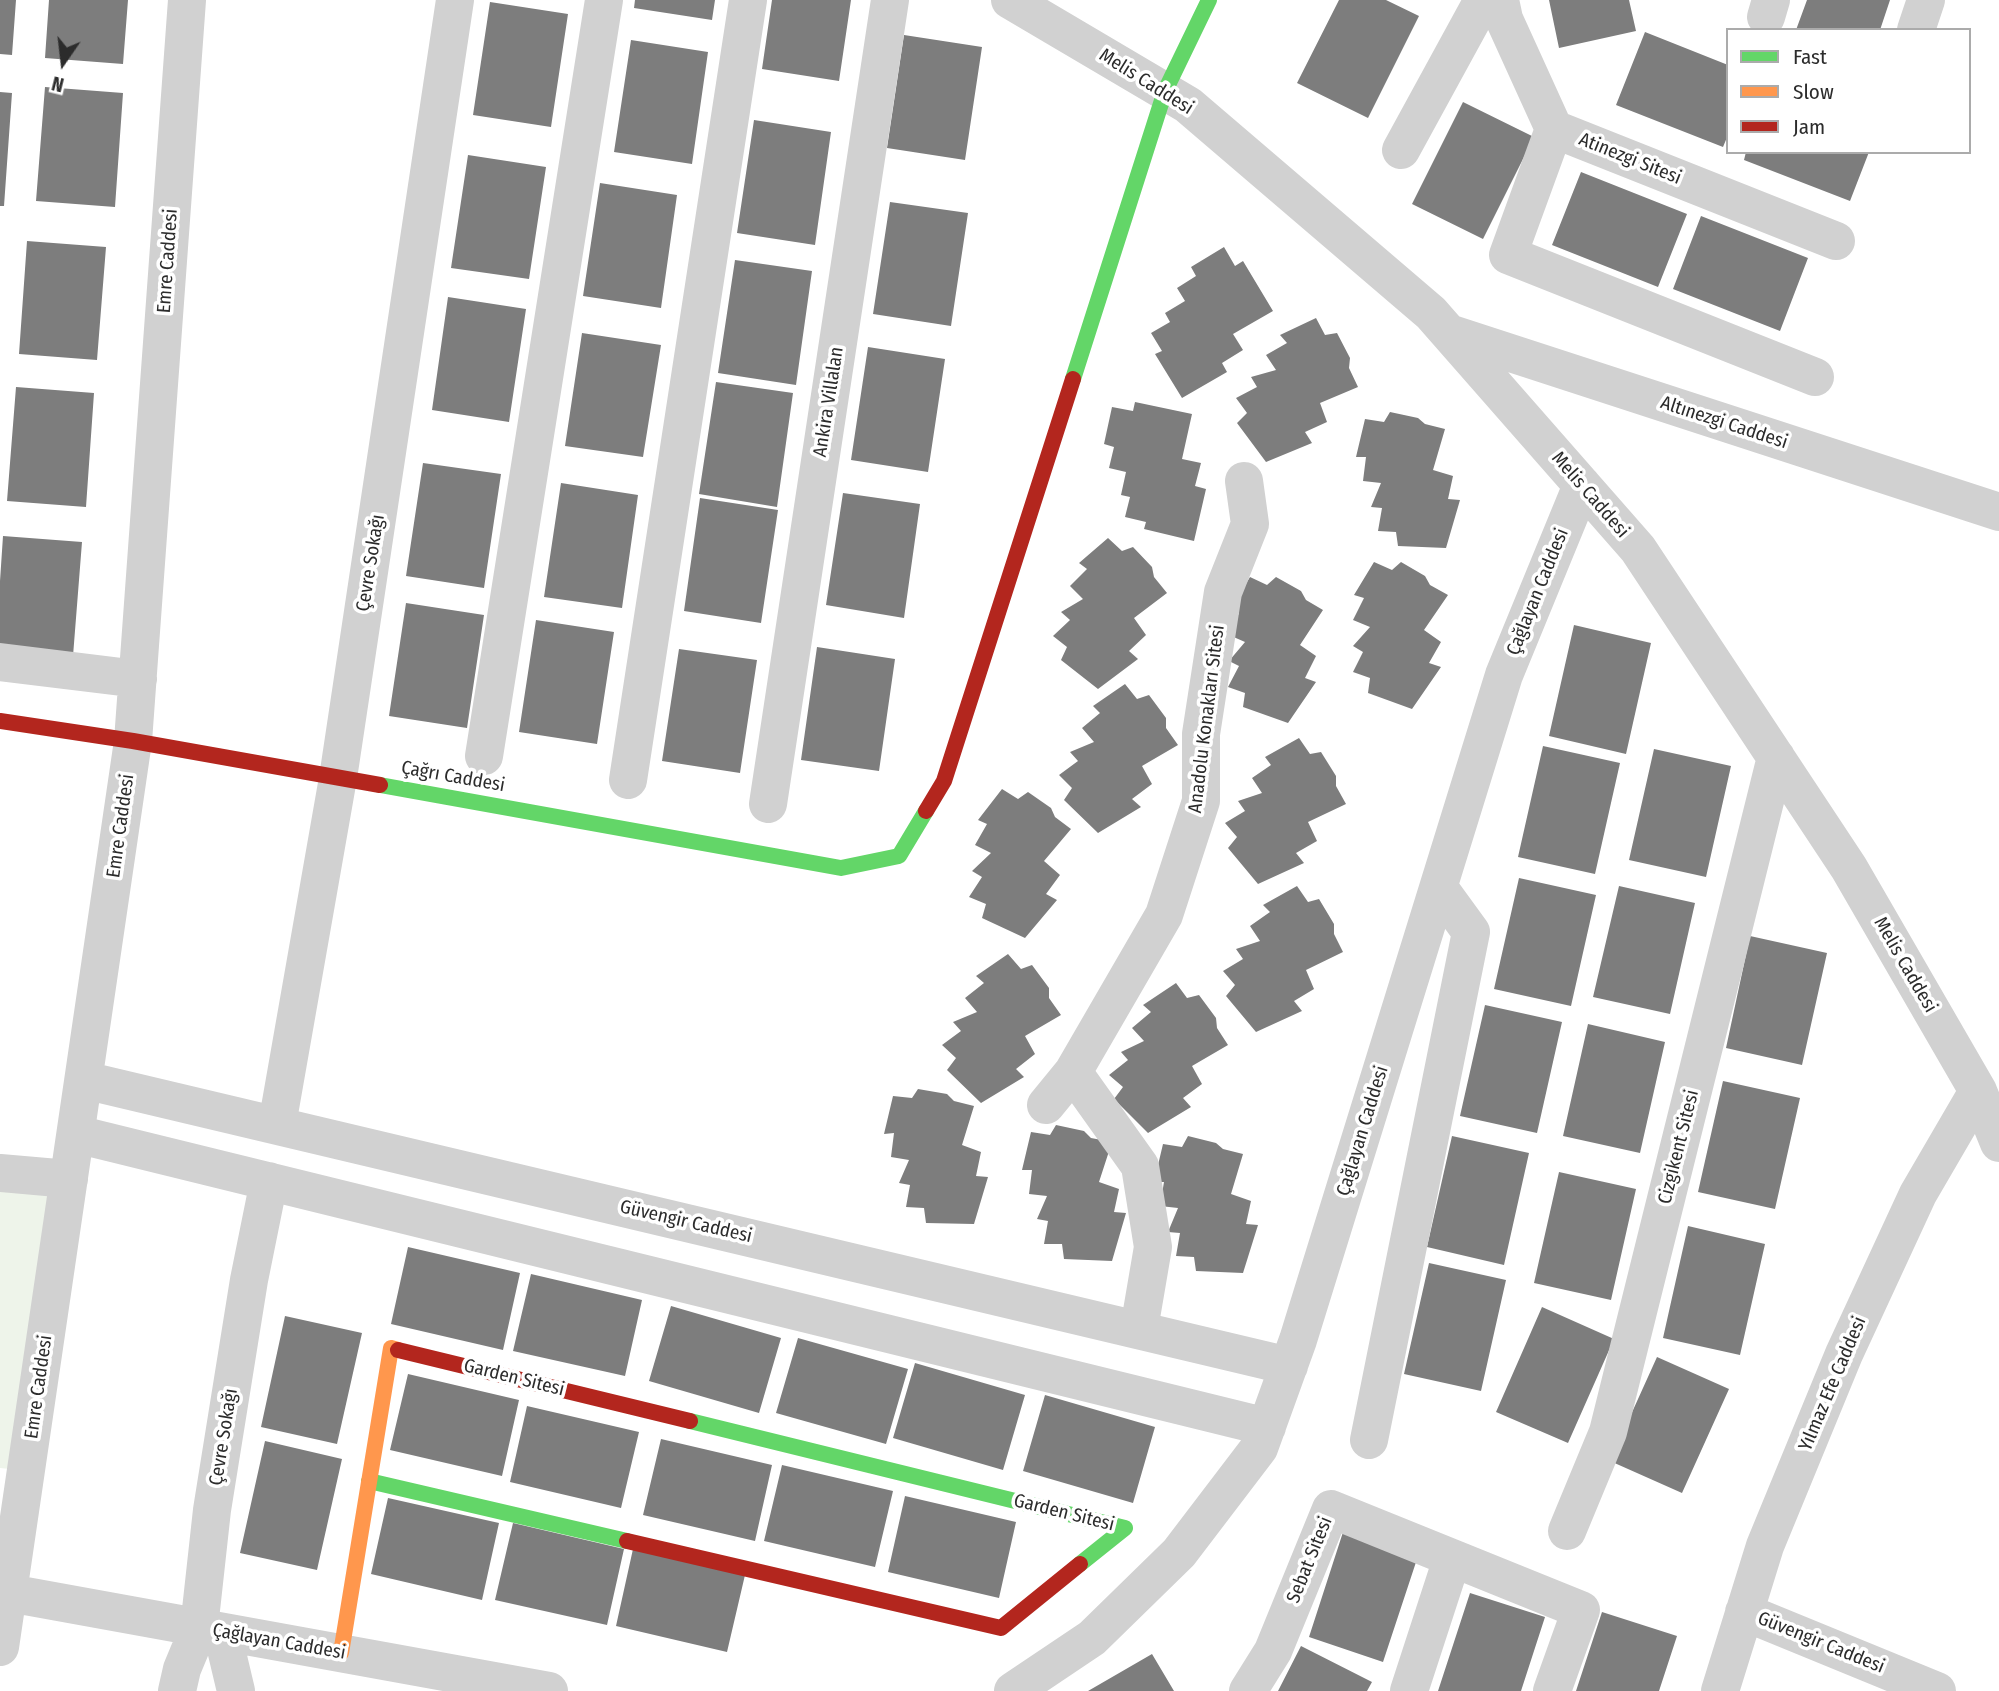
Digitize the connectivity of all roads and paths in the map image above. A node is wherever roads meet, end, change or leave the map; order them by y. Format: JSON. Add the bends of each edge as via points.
{"nodes":[{"id":1,"x":187,"y":0,"type":"edge"},
{"id":2,"x":456,"y":0,"type":"edge"},
{"id":3,"x":604,"y":0,"type":"edge"},
{"id":4,"x":748,"y":0,"type":"edge"},
{"id":5,"x":890,"y":0,"type":"edge"},
{"id":6,"x":1010,"y":0,"type":"edge"},
{"id":7,"x":1209,"y":0,"type":"edge"},
{"id":8,"x":1483,"y":0,"type":"edge"},
{"id":9,"x":1500,"y":0,"type":"edge"},
{"id":10,"x":1926,"y":0,"type":"edge"},
{"id":11,"x":1917,"y":28,"type":"edge"},
{"id":12,"x":1165,"y":91,"type":"junction"},
{"id":13,"x":1554,"y":129,"type":"junction"},
{"id":14,"x":1401,"y":150,"type":"dead end"},
{"id":15,"x":1836,"y":241,"type":"dead end"},
{"id":16,"x":1448,"y":333,"type":"junction"},
{"id":17,"x":1815,"y":377,"type":"dead end"},
{"id":18,"x":1244,"y":481,"type":"dead end"},
{"id":19,"x":1582,"y":485,"type":"junction"},
{"id":20,"x":1999,"y":512,"type":"edge"},
{"id":21,"x":0,"y":662,"type":"edge"},
{"id":22,"x":138,"y":679,"type":"junction"},
{"id":23,"x":0,"y":720,"type":"edge"},
{"id":24,"x":133,"y":741,"type":"junction"},
{"id":25,"x":484,"y":756,"type":"dead end"},
{"id":26,"x":1776,"y":757,"type":"junction"},
{"id":27,"x":338,"y":778,"type":"junction"},
{"id":28,"x":628,"y":780,"type":"dead end"},
{"id":29,"x":768,"y":804,"type":"dead end"},
{"id":30,"x":1439,"y":888,"type":"junction"},
{"id":31,"x":1073,"y":1072,"type":"junction"},
{"id":32,"x":84,"y":1080,"type":"junction"},
{"id":33,"x":1988,"y":1090,"type":"edge"},
{"id":34,"x":1046,"y":1105,"type":"dead end"},
{"id":35,"x":277,"y":1125,"type":"junction"},
{"id":36,"x":76,"y":1134,"type":"junction"},
{"id":37,"x":1999,"y":1143,"type":"edge"},
{"id":38,"x":0,"y":1173,"type":"edge"},
{"id":39,"x":69,"y":1179,"type":"junction"},
{"id":40,"x":268,"y":1181,"type":"junction"},
{"id":41,"x":1139,"y":1329,"type":"junction"},
{"id":42,"x":1289,"y":1366,"type":"junction"},
{"id":43,"x":1267,"y":1427,"type":"junction"},
{"id":44,"x":1369,"y":1440,"type":"dead end"},
{"id":45,"x":369,"y":1481,"type":"junction"},
{"id":46,"x":12,"y":1483,"type":"edge"},
{"id":47,"x":1567,"y":1531,"type":"dead end"},
{"id":48,"x":1452,"y":1559,"type":"junction"},
{"id":49,"x":9,"y":1593,"type":"junction"},
{"id":50,"x":1744,"y":1612,"type":"junction"},
{"id":51,"x":210,"y":1630,"type":"junction"},
{"id":52,"x":0,"y":1647,"type":"edge"},
{"id":53,"x":341,"y":1653,"type":"junction"},
{"id":54,"x":1885,"y":1681,"type":"edge"},
{"id":55,"x":177,"y":1691,"type":"edge"},
{"id":56,"x":236,"y":1691,"type":"edge"},
{"id":57,"x":549,"y":1691,"type":"edge"},
{"id":58,"x":1013,"y":1691,"type":"edge"},
{"id":59,"x":1248,"y":1691,"type":"edge"},
{"id":60,"x":1409,"y":1691,"type":"edge"},
{"id":61,"x":1552,"y":1691,"type":"edge"},
{"id":62,"x":1720,"y":1691,"type":"edge"},
{"id":63,"x":1937,"y":1691,"type":"edge"}],
"edges":[{"from":1,"to":22,"type":"street","name":"Emre Caddesi"},
{"from":2,"to":27,"type":"street","name":"Çevre Sokağı"},
{"from":3,"to":25,"type":"street"},
{"from":4,"to":28,"type":"street"},
{"from":5,"to":29,"type":"street","name":"Ankira Villalan"},
{"from":6,"to":12,"type":"street","name":"Melis Caddesi"},
{"from":7,"to":12,"type":"street"},
{"from":8,"to":14,"type":"street"},
{"from":9,"to":13,"type":"street","name":"Atinezgi Sitesi","via":[[1504,19]]},
{"from":10,"to":11,"type":"street"},
{"from":12,"to":16,"type":"street","name":"Melis Caddesi","via":[[1188,105],[1431,313]]},
{"from":12,"to":27,"type":"street","name":"Çağrı Caddesi","via":[[944,781],[899,856],[841,868]]},
{"from":13,"to":15,"type":"street","name":"Atinezgi Sitesi"},
{"from":13,"to":17,"type":"street","via":[[1508,255]]},
{"from":16,"to":19,"type":"street","name":"Melis Caddesi"},
{"from":16,"to":20,"type":"street","name":"Altınezgi Caddesi"},
{"from":18,"to":31,"type":"street","name":"Anadolu Konakları Sitesi","via":[[1250,524],[1223,592],[1202,734],[1201,801],[1164,915]]},
{"from":19,"to":26,"type":"street","name":"Melis Caddesi","via":[[1638,549]]},
{"from":19,"to":30,"type":"street","name":"Çağlayan Caddesi","via":[[1504,675]]},
{"from":21,"to":22,"type":"street"},
{"from":22,"to":24,"type":"street","name":"Emre Caddesi"},
{"from":23,"to":24,"type":"street","name":"Çağrı Caddesi"},
{"from":24,"to":27,"type":"street","name":"Çağrı Caddesi"},
{"from":24,"to":32,"type":"street","name":"Emre Caddesi"},
{"from":26,"to":33,"type":"street","name":"Melis Caddesi"},
{"from":26,"to":47,"type":"street","name":"Cizgikent Sitesi","via":[[1608,1432]]},
{"from":27,"to":35,"type":"street","name":"Çevre Sokağı"},
{"from":30,"to":42,"type":"street","name":"Çağlayan Caddesi"},
{"from":30,"to":44,"type":"street","via":[[1471,932]]},
{"from":31,"to":34,"type":"street","name":"Anadolu Konakları Sitesi"},
{"from":31,"to":41,"type":"street","via":[[1140,1166],[1153,1247]]},
{"from":32,"to":35,"type":"street","name":"Güvengir Caddesi"},
{"from":32,"to":36,"type":"street","name":"Emre Caddesi"},
{"from":33,"to":37,"type":"street","name":"Melis Caddesi"},
{"from":33,"to":50,"type":"street","name":"Yılmaz Efe Caddesi","via":[[1918,1194],[1844,1354],[1765,1546]]},
{"from":35,"to":41,"type":"street","name":"Güvengir Caddesi"},
{"from":36,"to":39,"type":"street","name":"Emre Caddesi"},
{"from":36,"to":40,"type":"street"},
{"from":38,"to":39,"type":"street"},
{"from":39,"to":46,"type":"street","name":"Emre Caddesi"},
{"from":40,"to":43,"type":"street"},
{"from":40,"to":51,"type":"street","name":"Çevre Sokağı","via":[[212,1510]]},
{"from":41,"to":42,"type":"street","name":"Güvengir Caddesi"},
{"from":42,"to":43,"type":"street","name":"Çağlayan Caddesi"},
{"from":43,"to":58,"type":"street","name":"Çağlayan Caddesi","via":[[1259,1448],[1179,1553],[1092,1639]]},
{"from":45,"to":45,"type":"street","name":"Garden Sitesi","via":[[390,1348],[1125,1528],[1001,1628]]},
{"from":45,"to":53,"type":"street","name":"Garden Sitesi"},
{"from":46,"to":49,"type":"street","name":"Emre Caddesi"},
{"from":48,"to":59,"type":"street","name":"Sebat Sitesi","via":[[1331,1509],[1273,1651]]},
{"from":48,"to":60,"type":"street"},
{"from":48,"to":61,"type":"street","name":"Sebat Sitesi","via":[[1581,1610]]},
{"from":49,"to":51,"type":"street","name":"Çağlayan Caddesi"},
{"from":49,"to":52,"type":"street","name":"Emre Caddesi"},
{"from":50,"to":54,"type":"street","name":"Güvengir Caddesi"},
{"from":50,"to":62,"type":"street","name":"Yılmaz Efe Caddesi"},
{"from":51,"to":53,"type":"street","name":"Çağlayan Caddesi"},
{"from":51,"to":55,"type":"street","name":"Çevre Sokağı","via":[[182,1669]]},
{"from":51,"to":56,"type":"street"},
{"from":53,"to":57,"type":"street","name":"Çağlayan Caddesi"},
{"from":54,"to":63,"type":"street","name":"Güvengir Caddesi"}]}
